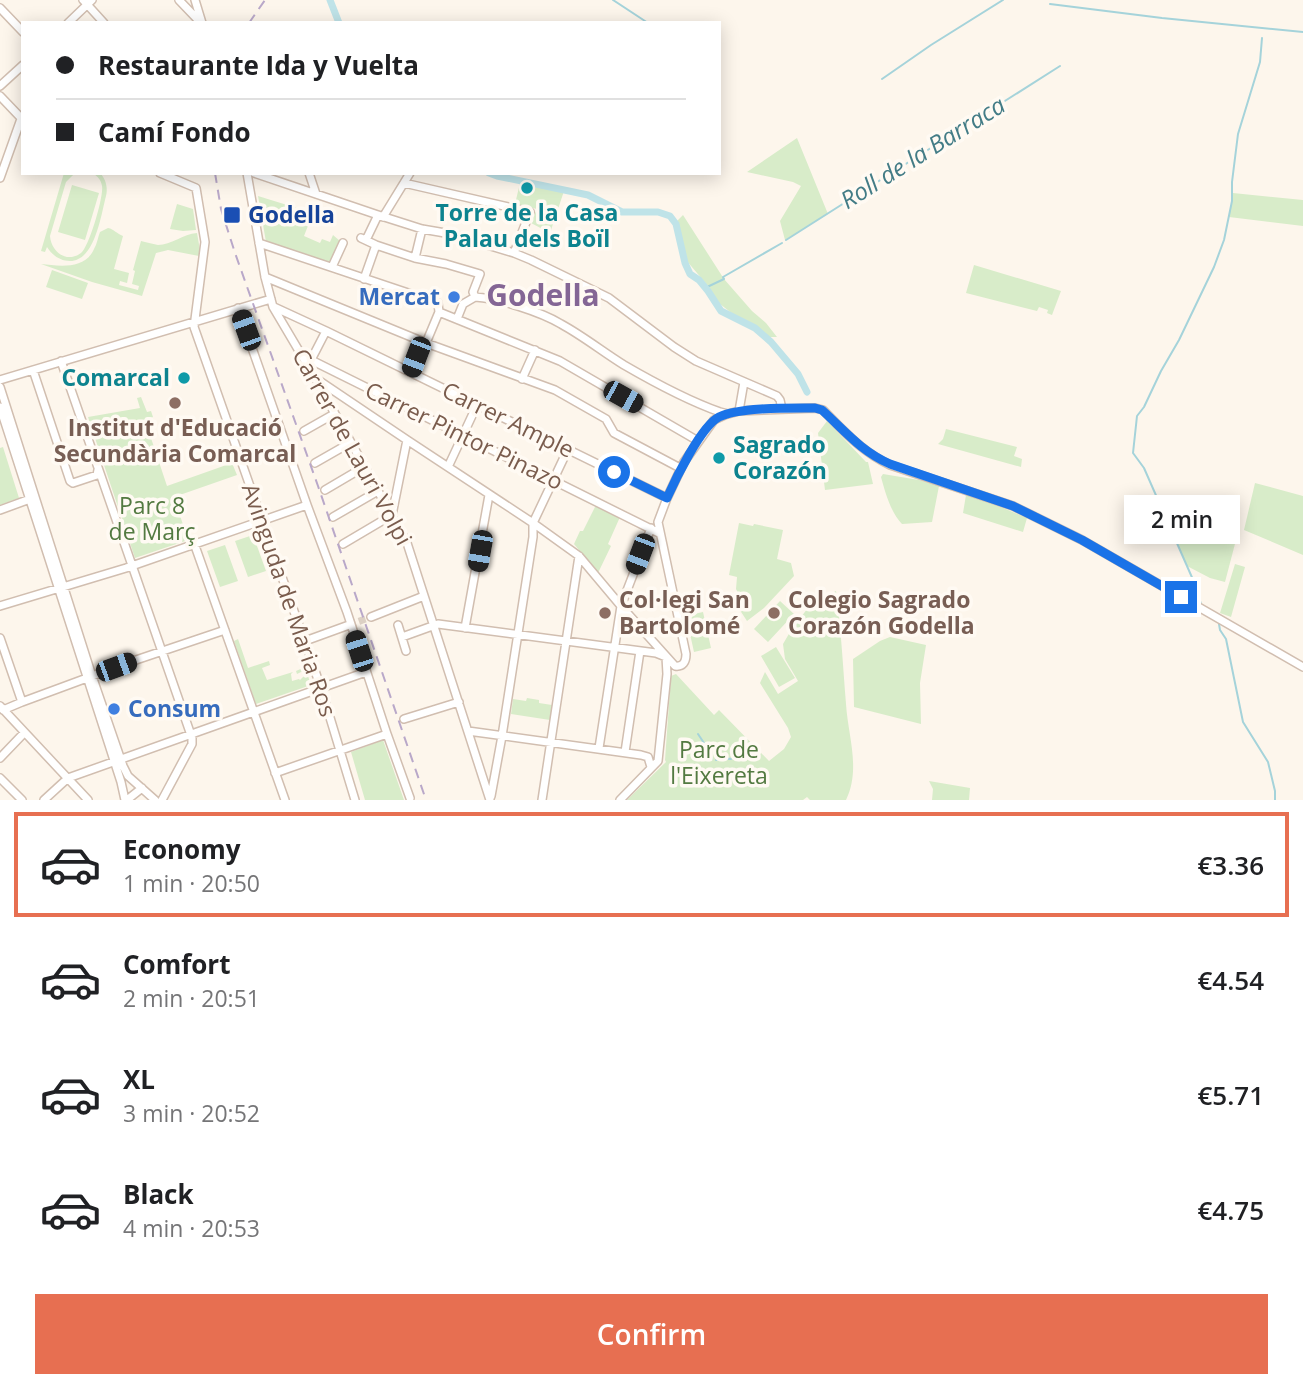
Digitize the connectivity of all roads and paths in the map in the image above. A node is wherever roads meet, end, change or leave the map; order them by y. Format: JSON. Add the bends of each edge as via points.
{"nodes":[{"id":1,"x":179,"y":0,"type":"edge"},
{"id":2,"x":195,"y":0,"type":"edge"},
{"id":3,"x":87,"y":2,"type":"edge"},
{"id":4,"x":0,"y":8,"type":"edge"},
{"id":5,"x":70,"y":21,"type":"edge"},
{"id":6,"x":102,"y":21,"type":"edge"},
{"id":7,"x":200,"y":21,"type":"edge"},
{"id":8,"x":201,"y":21,"type":"edge"},
{"id":9,"x":21,"y":30,"type":"edge"},
{"id":10,"x":21,"y":67,"type":"edge"},
{"id":11,"x":0,"y":86,"type":"edge"},
{"id":12,"x":0,"y":96,"type":"edge"},
{"id":13,"x":21,"y":119,"type":"edge"},
{"id":14,"x":21,"y":123,"type":"edge"},
{"id":15,"x":165,"y":175,"type":"edge"},
{"id":16,"x":247,"y":175,"type":"edge"},
{"id":17,"x":260,"y":175,"type":"edge"},
{"id":18,"x":310,"y":175,"type":"edge"},
{"id":19,"x":409,"y":175,"type":"edge"},
{"id":20,"x":0,"y":178,"type":"edge"},
{"id":21,"x":404,"y":183,"type":"junction"},
{"id":22,"x":316,"y":194,"type":"junction"},
{"id":23,"x":381,"y":216,"type":"junction"},
{"id":24,"x":422,"y":229,"type":"junction"},
{"id":25,"x":259,"y":243,"type":"junction"},
{"id":26,"x":343,"y":243,"type":"dead end"},
{"id":27,"x":376,"y":245,"type":"junction"},
{"id":28,"x":514,"y":253,"type":"junction"},
{"id":29,"x":415,"y":258,"type":"junction"},
{"id":30,"x":332,"y":267,"type":"junction"},
{"id":31,"x":265,"y":277,"type":"junction"},
{"id":32,"x":364,"y":279,"type":"junction"},
{"id":33,"x":475,"y":296,"type":"junction"},
{"id":34,"x":272,"y":303,"type":"junction"},
{"id":35,"x":238,"y":308,"type":"junction"},
{"id":36,"x":439,"y":312,"type":"junction"},
{"id":37,"x":457,"y":319,"type":"junction"},
{"id":38,"x":194,"y":321,"type":"junction"},
{"id":39,"x":326,"y":331,"type":"junction"},
{"id":40,"x":424,"y":342,"type":"junction"},
{"id":41,"x":535,"y":350,"type":"junction"},
{"id":42,"x":308,"y":360,"type":"junction"},
{"id":43,"x":61,"y":361,"type":"junction"},
{"id":44,"x":33,"y":370,"type":"junction"},
{"id":45,"x":410,"y":372,"type":"junction"},
{"id":46,"x":315,"y":378,"type":"junction"},
{"id":47,"x":522,"y":379,"type":"junction"},
{"id":48,"x":0,"y":380,"type":"edge"},
{"id":49,"x":744,"y":382,"type":"junction"},
{"id":50,"x":0,"y":387,"type":"edge"},
{"id":51,"x":477,"y":405,"type":"junction"},
{"id":52,"x":0,"y":407,"type":"edge"},
{"id":53,"x":782,"y":409,"type":"junction"},
{"id":54,"x":739,"y":411,"type":"junction"},
{"id":55,"x":334,"y":414,"type":"junction"},
{"id":56,"x":728,"y":414,"type":"junction"},
{"id":57,"x":304,"y":431,"type":"dead end"},
{"id":58,"x":463,"y":437,"type":"junction"},
{"id":59,"x":407,"y":440,"type":"junction"},
{"id":60,"x":698,"y":442,"type":"junction"},
{"id":61,"x":350,"y":443,"type":"junction"},
{"id":62,"x":568,"y":449,"type":"junction"},
{"id":63,"x":315,"y":463,"type":"dead end"},
{"id":64,"x":364,"y":467,"type":"junction"},
{"id":65,"x":448,"y":467,"type":"junction"},
{"id":66,"x":680,"y":468,"type":"junction"},
{"id":67,"x":98,"y":470,"type":"junction"},
{"id":68,"x":553,"y":481,"type":"junction"},
{"id":69,"x":325,"y":490,"type":"dead end"},
{"id":70,"x":378,"y":491,"type":"junction"},
{"id":71,"x":489,"y":495,"type":"junction"},
{"id":72,"x":667,"y":498,"type":"junction"},
{"id":73,"x":30,"y":499,"type":"junction"},
{"id":74,"x":307,"y":505,"type":"junction"},
{"id":75,"x":0,"y":510,"type":"edge"},
{"id":76,"x":392,"y":515,"type":"junction"},
{"id":77,"x":334,"y":517,"type":"dead end"},
{"id":78,"x":262,"y":520,"type":"junction"},
{"id":79,"x":533,"y":523,"type":"junction"},
{"id":80,"x":650,"y":528,"type":"junction"},
{"id":81,"x":660,"y":534,"type":"junction"},
{"id":82,"x":194,"y":543,"type":"junction"},
{"id":83,"x":343,"y":544,"type":"dead end"},
{"id":84,"x":579,"y":556,"type":"junction"},
{"id":85,"x":132,"y":565,"type":"junction"},
{"id":86,"x":61,"y":587,"type":"junction"},
{"id":87,"x":424,"y":596,"type":"junction"},
{"id":88,"x":0,"y":606,"type":"edge"},
{"id":89,"x":621,"y":606,"type":"junction"},
{"id":90,"x":371,"y":617,"type":"tunnel mouth"},
{"id":91,"x":349,"y":625,"type":"tunnel mouth"},
{"id":92,"x":398,"y":625,"type":"dead end"},
{"id":93,"x":434,"y":625,"type":"junction"},
{"id":94,"x":466,"y":628,"type":"junction"},
{"id":95,"x":225,"y":630,"type":"junction"},
{"id":96,"x":518,"y":635,"type":"junction"},
{"id":97,"x":402,"y":637,"type":"junction"},
{"id":98,"x":0,"y":638,"type":"edge"},
{"id":99,"x":305,"y":641,"type":"junction"},
{"id":100,"x":566,"y":641,"type":"junction"},
{"id":101,"x":615,"y":647,"type":"junction"},
{"id":102,"x":406,"y":651,"type":"dead end"},
{"id":103,"x":640,"y":651,"type":"junction"},
{"id":104,"x":162,"y":652,"type":"junction"},
{"id":105,"x":666,"y":657,"type":"junction"},
{"id":106,"x":1303,"y":667,"type":"edge"},
{"id":107,"x":366,"y":672,"type":"junction"},
{"id":108,"x":90,"y":678,"type":"junction"},
{"id":109,"x":321,"y":688,"type":"junction"},
{"id":110,"x":22,"y":702,"type":"junction"},
{"id":111,"x":459,"y":702,"type":"junction"},
{"id":112,"x":2,"y":708,"type":"edge"},
{"id":113,"x":253,"y":712,"type":"junction"},
{"id":114,"x":404,"y":719,"type":"dead end"},
{"id":115,"x":468,"y":731,"type":"junction"},
{"id":116,"x":194,"y":732,"type":"junction"},
{"id":117,"x":24,"y":733,"type":"junction"},
{"id":118,"x":387,"y":734,"type":"junction"},
{"id":119,"x":502,"y":736,"type":"junction"},
{"id":120,"x":551,"y":743,"type":"junction"},
{"id":121,"x":599,"y":748,"type":"junction"},
{"id":122,"x":341,"y":750,"type":"junction"},
{"id":123,"x":625,"y":752,"type":"junction"},
{"id":124,"x":0,"y":758,"type":"edge"},
{"id":125,"x":117,"y":760,"type":"junction"},
{"id":126,"x":651,"y":767,"type":"junction"},
{"id":127,"x":275,"y":773,"type":"junction"},
{"id":128,"x":0,"y":778,"type":"edge"},
{"id":129,"x":68,"y":778,"type":"junction"},
{"id":130,"x":145,"y":791,"type":"junction"},
{"id":131,"x":410,"y":798,"type":"edge"},
{"id":132,"x":22,"y":800,"type":"edge"},
{"id":133,"x":44,"y":800,"type":"edge"},
{"id":134,"x":88,"y":800,"type":"edge"},
{"id":135,"x":126,"y":800,"type":"edge"},
{"id":136,"x":155,"y":800,"type":"edge"},
{"id":137,"x":162,"y":800,"type":"edge"},
{"id":138,"x":285,"y":800,"type":"edge"},
{"id":139,"x":355,"y":800,"type":"edge"},
{"id":140,"x":490,"y":800,"type":"edge"},
{"id":141,"x":542,"y":800,"type":"edge"},
{"id":142,"x":620,"y":800,"type":"edge"}],
"edges":[{"from":1,"to":7,"type":"street"},
{"from":2,"to":8,"type":"street"},
{"from":3,"to":5,"type":"street"},
{"from":3,"to":6,"type":"street"},
{"from":4,"to":9,"type":"street"},
{"from":10,"to":11,"type":"street"},
{"from":12,"to":13,"type":"street"},
{"from":14,"to":20,"type":"street"},
{"from":15,"to":38,"type":"street","via":[[196,188],[205,242]]},
{"from":16,"to":25,"type":"street","name":"Carrer de Lauri Volpi"},
{"from":17,"to":22,"type":"street"},
{"from":18,"to":22,"type":"street"},
{"from":19,"to":21,"type":"street"},
{"from":21,"to":23,"type":"street"},
{"from":21,"to":28,"type":"street","via":[[530,212]]},
{"from":22,"to":23,"type":"street"},
{"from":23,"to":24,"type":"street"},
{"from":23,"to":27,"type":"street","via":[[363,239]]},
{"from":24,"to":28,"type":"street"},
{"from":24,"to":29,"type":"street"},
{"from":25,"to":30,"type":"street"},
{"from":25,"to":31,"type":"street","name":"Carrer de Lauri Volpi"},
{"from":26,"to":30,"type":"street"},
{"from":27,"to":29,"type":"street"},
{"from":27,"to":32,"type":"street"},
{"from":28,"to":49,"type":"street","via":[[609,298],[696,361]]},
{"from":29,"to":33,"type":"street","via":[[480,274]]},
{"from":30,"to":32,"type":"street"},
{"from":31,"to":34,"type":"street","name":"Carrer de Lauri Volpi"},
{"from":31,"to":40,"type":"street"},
{"from":32,"to":36,"type":"street","via":[[438,303]]},
{"from":33,"to":37,"type":"street","via":[[463,304]]},
{"from":33,"to":56,"type":"street","via":[[560,323],[673,393]]},
{"from":34,"to":35,"type":"street"},
{"from":34,"to":39,"type":"street","name":"Carrer Ample"},
{"from":34,"to":42,"type":"street","name":"Carrer de Lauri Volpi"},
{"from":35,"to":38,"type":"street"},
{"from":35,"to":74,"type":"street"},
{"from":36,"to":37,"type":"street"},
{"from":36,"to":40,"type":"street"},
{"from":37,"to":41,"type":"street"},
{"from":38,"to":43,"type":"street"},
{"from":38,"to":78,"type":"street","name":"Avinguda de Maria Ros"},
{"from":39,"to":42,"type":"street"},
{"from":39,"to":45,"type":"street","name":"Carrer Ample"},
{"from":40,"to":45,"type":"street"},
{"from":40,"to":47,"type":"street"},
{"from":41,"to":47,"type":"street"},
{"from":41,"to":60,"type":"street"},
{"from":42,"to":46,"type":"street","name":"Carrer de Lauri Volpi"},
{"from":42,"to":58,"type":"street","name":"Carrer Pintor Pinazo"},
{"from":43,"to":44,"type":"street"},
{"from":43,"to":67,"type":"street"},
{"from":44,"to":48,"type":"street"},
{"from":44,"to":67,"type":"street","via":[[69,481],[97,475]]},
{"from":45,"to":51,"type":"street","name":"Carrer Ample"},
{"from":46,"to":55,"type":"street","name":"Carrer de Lauri Volpi"},
{"from":46,"to":59,"type":"street"},
{"from":47,"to":66,"type":"street","via":[[577,402],[606,419],[614,433]]},
{"from":49,"to":53,"type":"street","via":[[777,396]]},
{"from":49,"to":54,"type":"street"},
{"from":50,"to":86,"type":"street"},
{"from":51,"to":58,"type":"street"},
{"from":51,"to":62,"type":"street","name":"Carrer Ample"},
{"from":52,"to":73,"type":"street"},
{"from":53,"to":54,"type":"street"},
{"from":53,"to":106,"type":"street","via":[[822,410],[874,457],[1013,506],[1082,540]]},
{"from":54,"to":56,"type":"street"},
{"from":55,"to":57,"type":"street"},
{"from":55,"to":61,"type":"street","name":"Carrer de Lauri Volpi"},
{"from":56,"to":60,"type":"street","via":[[714,420]]},
{"from":58,"to":65,"type":"street"},
{"from":58,"to":68,"type":"street","name":"Carrer Pintor Pinazo"},
{"from":59,"to":65,"type":"street"},
{"from":59,"to":76,"type":"street"},
{"from":60,"to":66,"type":"street"},
{"from":61,"to":63,"type":"street"},
{"from":61,"to":64,"type":"street","name":"Carrer de Lauri Volpi"},
{"from":62,"to":68,"type":"street"},
{"from":62,"to":72,"type":"street","name":"Carrer Ample"},
{"from":64,"to":69,"type":"street"},
{"from":64,"to":70,"type":"street","name":"Carrer de Lauri Volpi"},
{"from":65,"to":71,"type":"street"},
{"from":66,"to":72,"type":"street"},
{"from":67,"to":85,"type":"street"},
{"from":68,"to":79,"type":"street"},
{"from":68,"to":80,"type":"street","name":"Carrer Pintor Pinazo"},
{"from":70,"to":76,"type":"street","name":"Carrer de Lauri Volpi"},
{"from":70,"to":77,"type":"street"},
{"from":71,"to":79,"type":"street"},
{"from":71,"to":94,"type":"street"},
{"from":72,"to":81,"type":"street","via":[[658,522]]},
{"from":73,"to":75,"type":"street"},
{"from":73,"to":86,"type":"street"},
{"from":74,"to":78,"type":"street"},
{"from":74,"to":107,"type":"street"},
{"from":76,"to":83,"type":"street"},
{"from":76,"to":87,"type":"street","name":"Carrer de Lauri Volpi","via":[[407,542]]},
{"from":78,"to":82,"type":"street"},
{"from":78,"to":99,"type":"street","name":"Avinguda de Maria Ros"},
{"from":79,"to":84,"type":"street"},
{"from":79,"to":96,"type":"street"},
{"from":80,"to":81,"type":"street","name":"Carrer Pintor Pinazo"},
{"from":80,"to":89,"type":"street"},
{"from":81,"to":105,"type":"street","via":[[686,654],[680,666]]},
{"from":82,"to":85,"type":"street"},
{"from":82,"to":95,"type":"street"},
{"from":84,"to":89,"type":"street"},
{"from":84,"to":100,"type":"street"},
{"from":85,"to":86,"type":"street"},
{"from":85,"to":104,"type":"street"},
{"from":86,"to":88,"type":"street"},
{"from":86,"to":108,"type":"street"},
{"from":87,"to":90,"type":"street"},
{"from":87,"to":93,"type":"street","name":"Carrer de Lauri Volpi"},
{"from":89,"to":101,"type":"street"},
{"from":89,"to":105,"type":"street"},
{"from":91,"to":99,"type":"street"},
{"from":92,"to":97,"type":"street"},
{"from":93,"to":94,"type":"street"},
{"from":93,"to":97,"type":"street"},
{"from":93,"to":111,"type":"street","name":"Carrer de Lauri Volpi"},
{"from":94,"to":96,"type":"street"},
{"from":95,"to":104,"type":"street"},
{"from":95,"to":113,"type":"street"},
{"from":96,"to":100,"type":"street"},
{"from":96,"to":119,"type":"street"},
{"from":97,"to":102,"type":"street"},
{"from":98,"to":110,"type":"street"},
{"from":99,"to":109,"type":"street","name":"Avinguda de Maria Ros"},
{"from":100,"to":101,"type":"street"},
{"from":100,"to":120,"type":"street"},
{"from":101,"to":103,"type":"street"},
{"from":101,"to":121,"type":"street"},
{"from":103,"to":105,"type":"street"},
{"from":103,"to":123,"type":"street"},
{"from":104,"to":108,"type":"street"},
{"from":104,"to":116,"type":"street"},
{"from":105,"to":126,"type":"street","via":[[659,757]]},
{"from":107,"to":109,"type":"street"},
{"from":107,"to":118,"type":"street"},
{"from":108,"to":110,"type":"street"},
{"from":108,"to":125,"type":"street"},
{"from":109,"to":113,"type":"street"},
{"from":109,"to":122,"type":"street","name":"Avinguda de Maria Ros"},
{"from":110,"to":112,"type":"street"},
{"from":111,"to":114,"type":"street"},
{"from":111,"to":115,"type":"street","name":"Carrer de Lauri Volpi"},
{"from":112,"to":117,"type":"street"},
{"from":113,"to":116,"type":"street"},
{"from":113,"to":127,"type":"street"},
{"from":115,"to":119,"type":"street"},
{"from":115,"to":140,"type":"street","name":"Carrer de Lauri Volpi"},
{"from":116,"to":125,"type":"street"},
{"from":116,"to":137,"type":"street"},
{"from":117,"to":124,"type":"street"},
{"from":117,"to":129,"type":"street"},
{"from":118,"to":122,"type":"street"},
{"from":118,"to":131,"type":"street"},
{"from":119,"to":120,"type":"street"},
{"from":119,"to":140,"type":"street"},
{"from":120,"to":121,"type":"street"},
{"from":120,"to":141,"type":"street"},
{"from":121,"to":123,"type":"street"},
{"from":122,"to":127,"type":"street"},
{"from":122,"to":139,"type":"street","name":"Avinguda de Maria Ros"},
{"from":123,"to":126,"type":"street","via":[[648,757]]},
{"from":125,"to":129,"type":"street"},
{"from":125,"to":130,"type":"street"},
{"from":125,"to":135,"type":"street"},
{"from":126,"to":142,"type":"street"},
{"from":127,"to":138,"type":"street"},
{"from":128,"to":132,"type":"street"},
{"from":129,"to":133,"type":"street"},
{"from":129,"to":134,"type":"street"},
{"from":130,"to":135,"type":"street"},
{"from":130,"to":136,"type":"street"}]}
